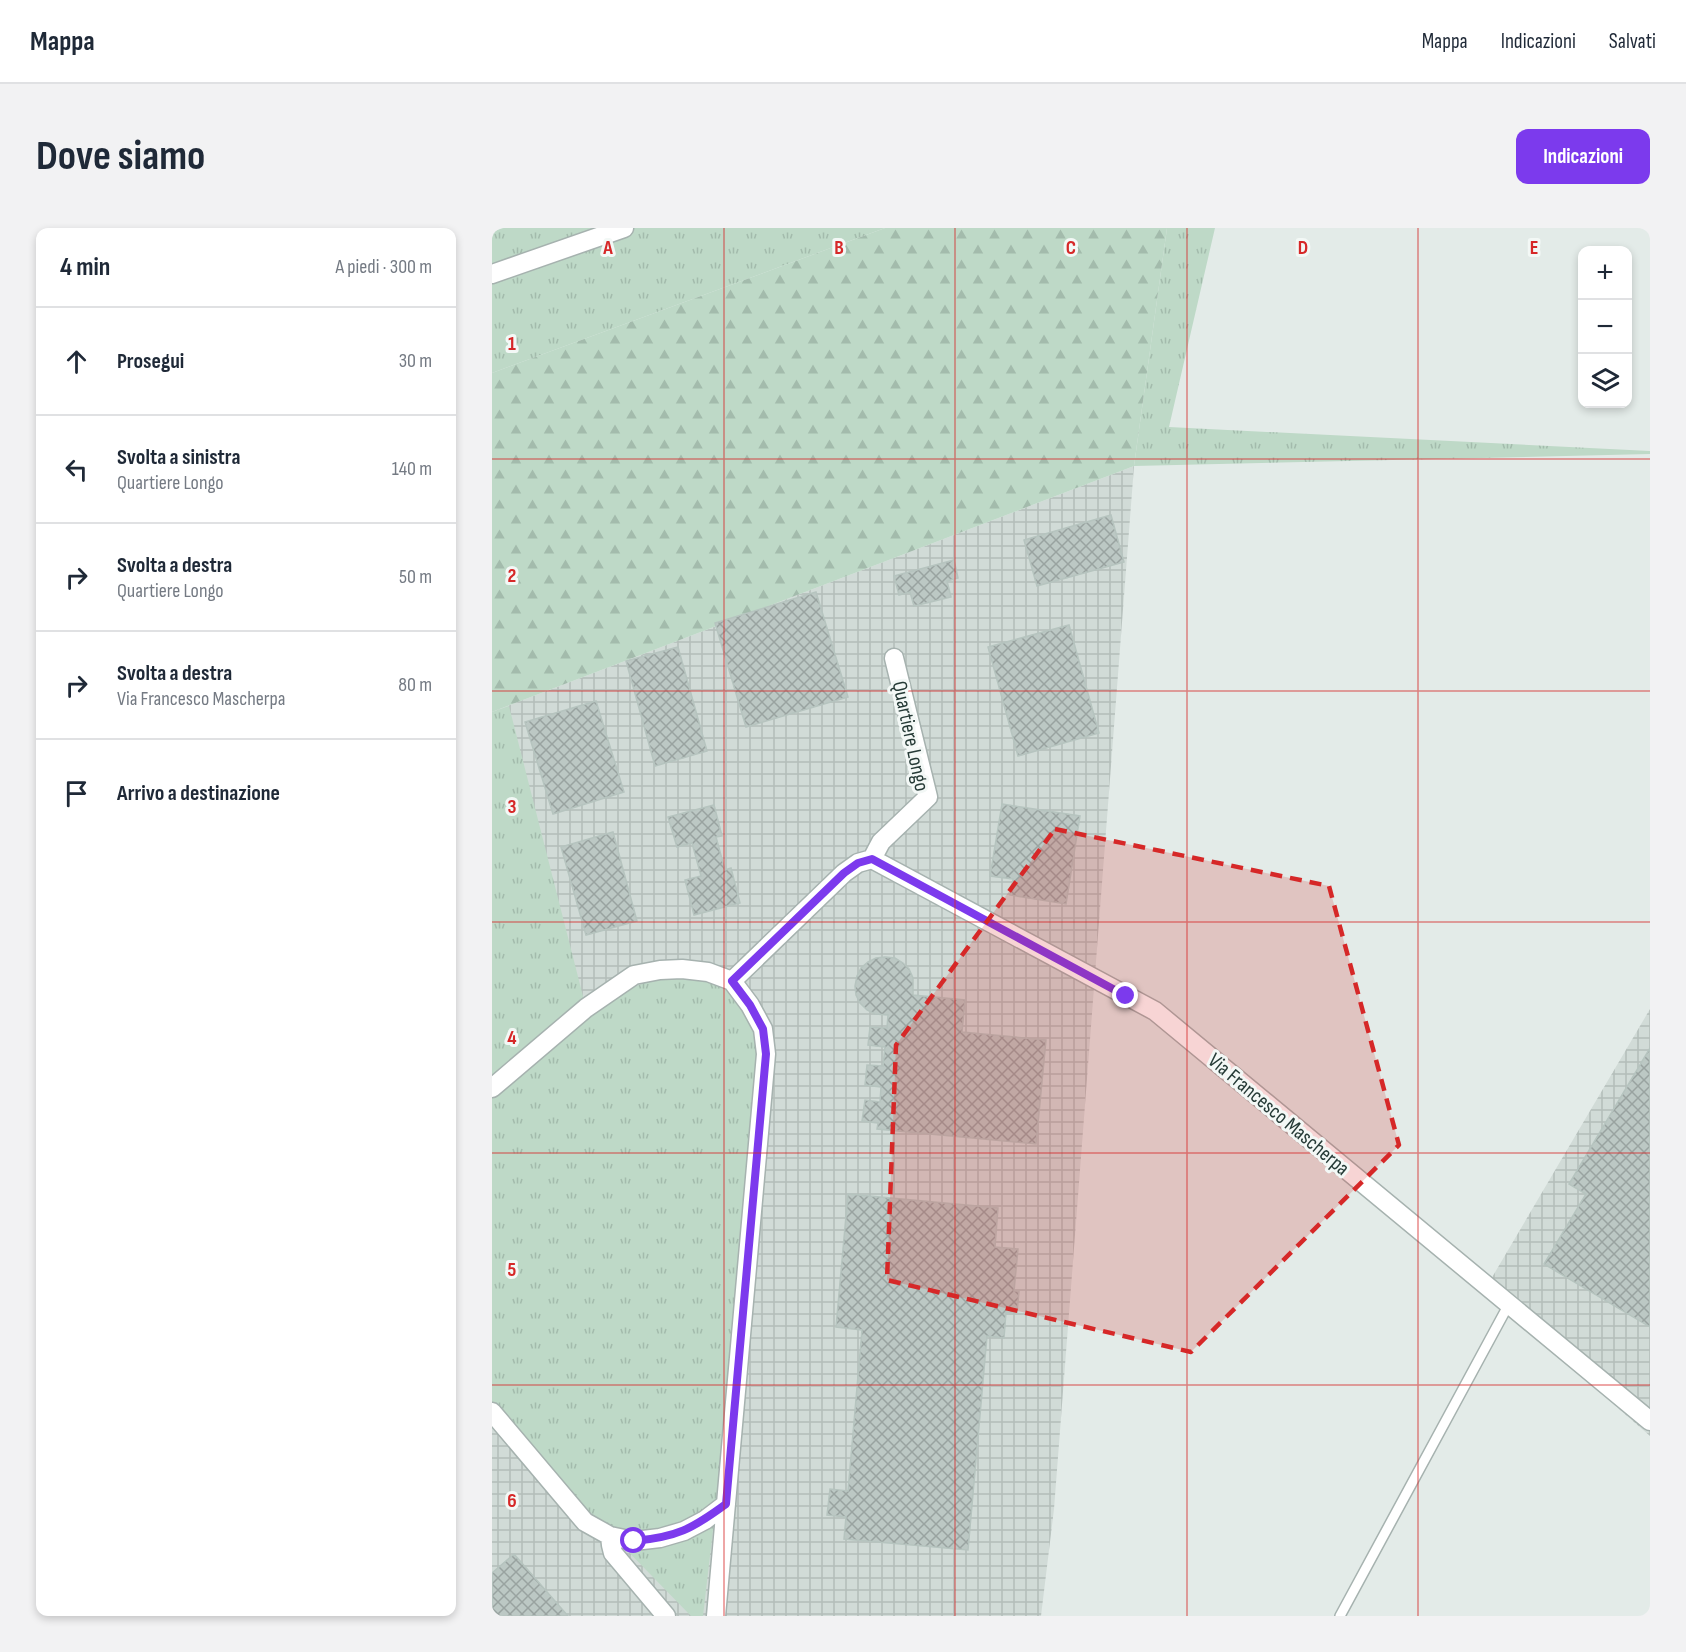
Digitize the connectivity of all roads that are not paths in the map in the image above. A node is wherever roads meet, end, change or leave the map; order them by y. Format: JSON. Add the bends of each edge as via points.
{"nodes":[{"id":1,"x":624,"y":228,"type":"edge"},
{"id":2,"x":492,"y":274,"type":"edge"},
{"id":3,"x":894,"y":658,"type":"dead end"},
{"id":4,"x":872,"y":859,"type":"junction"},
{"id":5,"x":732,"y":981,"type":"junction"},
{"id":6,"x":492,"y":1088,"type":"edge"},
{"id":7,"x":1509,"y":1304,"type":"junction"},
{"id":8,"x":492,"y":1412,"type":"edge"},
{"id":9,"x":1650,"y":1421,"type":"edge"},
{"id":10,"x":726,"y":1504,"type":"junction"},
{"id":11,"x":610,"y":1536,"type":"junction"},
{"id":12,"x":666,"y":1616,"type":"edge"},
{"id":13,"x":716,"y":1616,"type":"edge"},
{"id":14,"x":1340,"y":1616,"type":"edge"}],
"edges":[{"from":1,"to":2,"type":"street"},
{"from":3,"to":4,"type":"street","name":"Quartiere Longo","via":[[928,797],[881,842]]},
{"from":4,"to":5,"type":"street","name":"Quartiere Longo","via":[[844,873]]},
{"from":4,"to":7,"type":"street","name":"Via Francesco Mascherpa","via":[[1155,1011]]},
{"from":5,"to":6,"type":"street","via":[[708,972],[682,969],[634,975],[586,1008]]},
{"from":5,"to":10,"type":"street","via":[[763,1029],[766,1054]]},
{"from":7,"to":9,"type":"street","name":"Via Francesco Mascherpa"},
{"from":7,"to":14,"type":"lane"},
{"from":8,"to":11,"type":"street","via":[[585,1522]]},
{"from":10,"to":11,"type":"street","via":[[684,1531],[660,1538],[634,1541]]},
{"from":10,"to":13,"type":"street"},
{"from":11,"to":12,"type":"street","via":[[613,1553]]}]}
